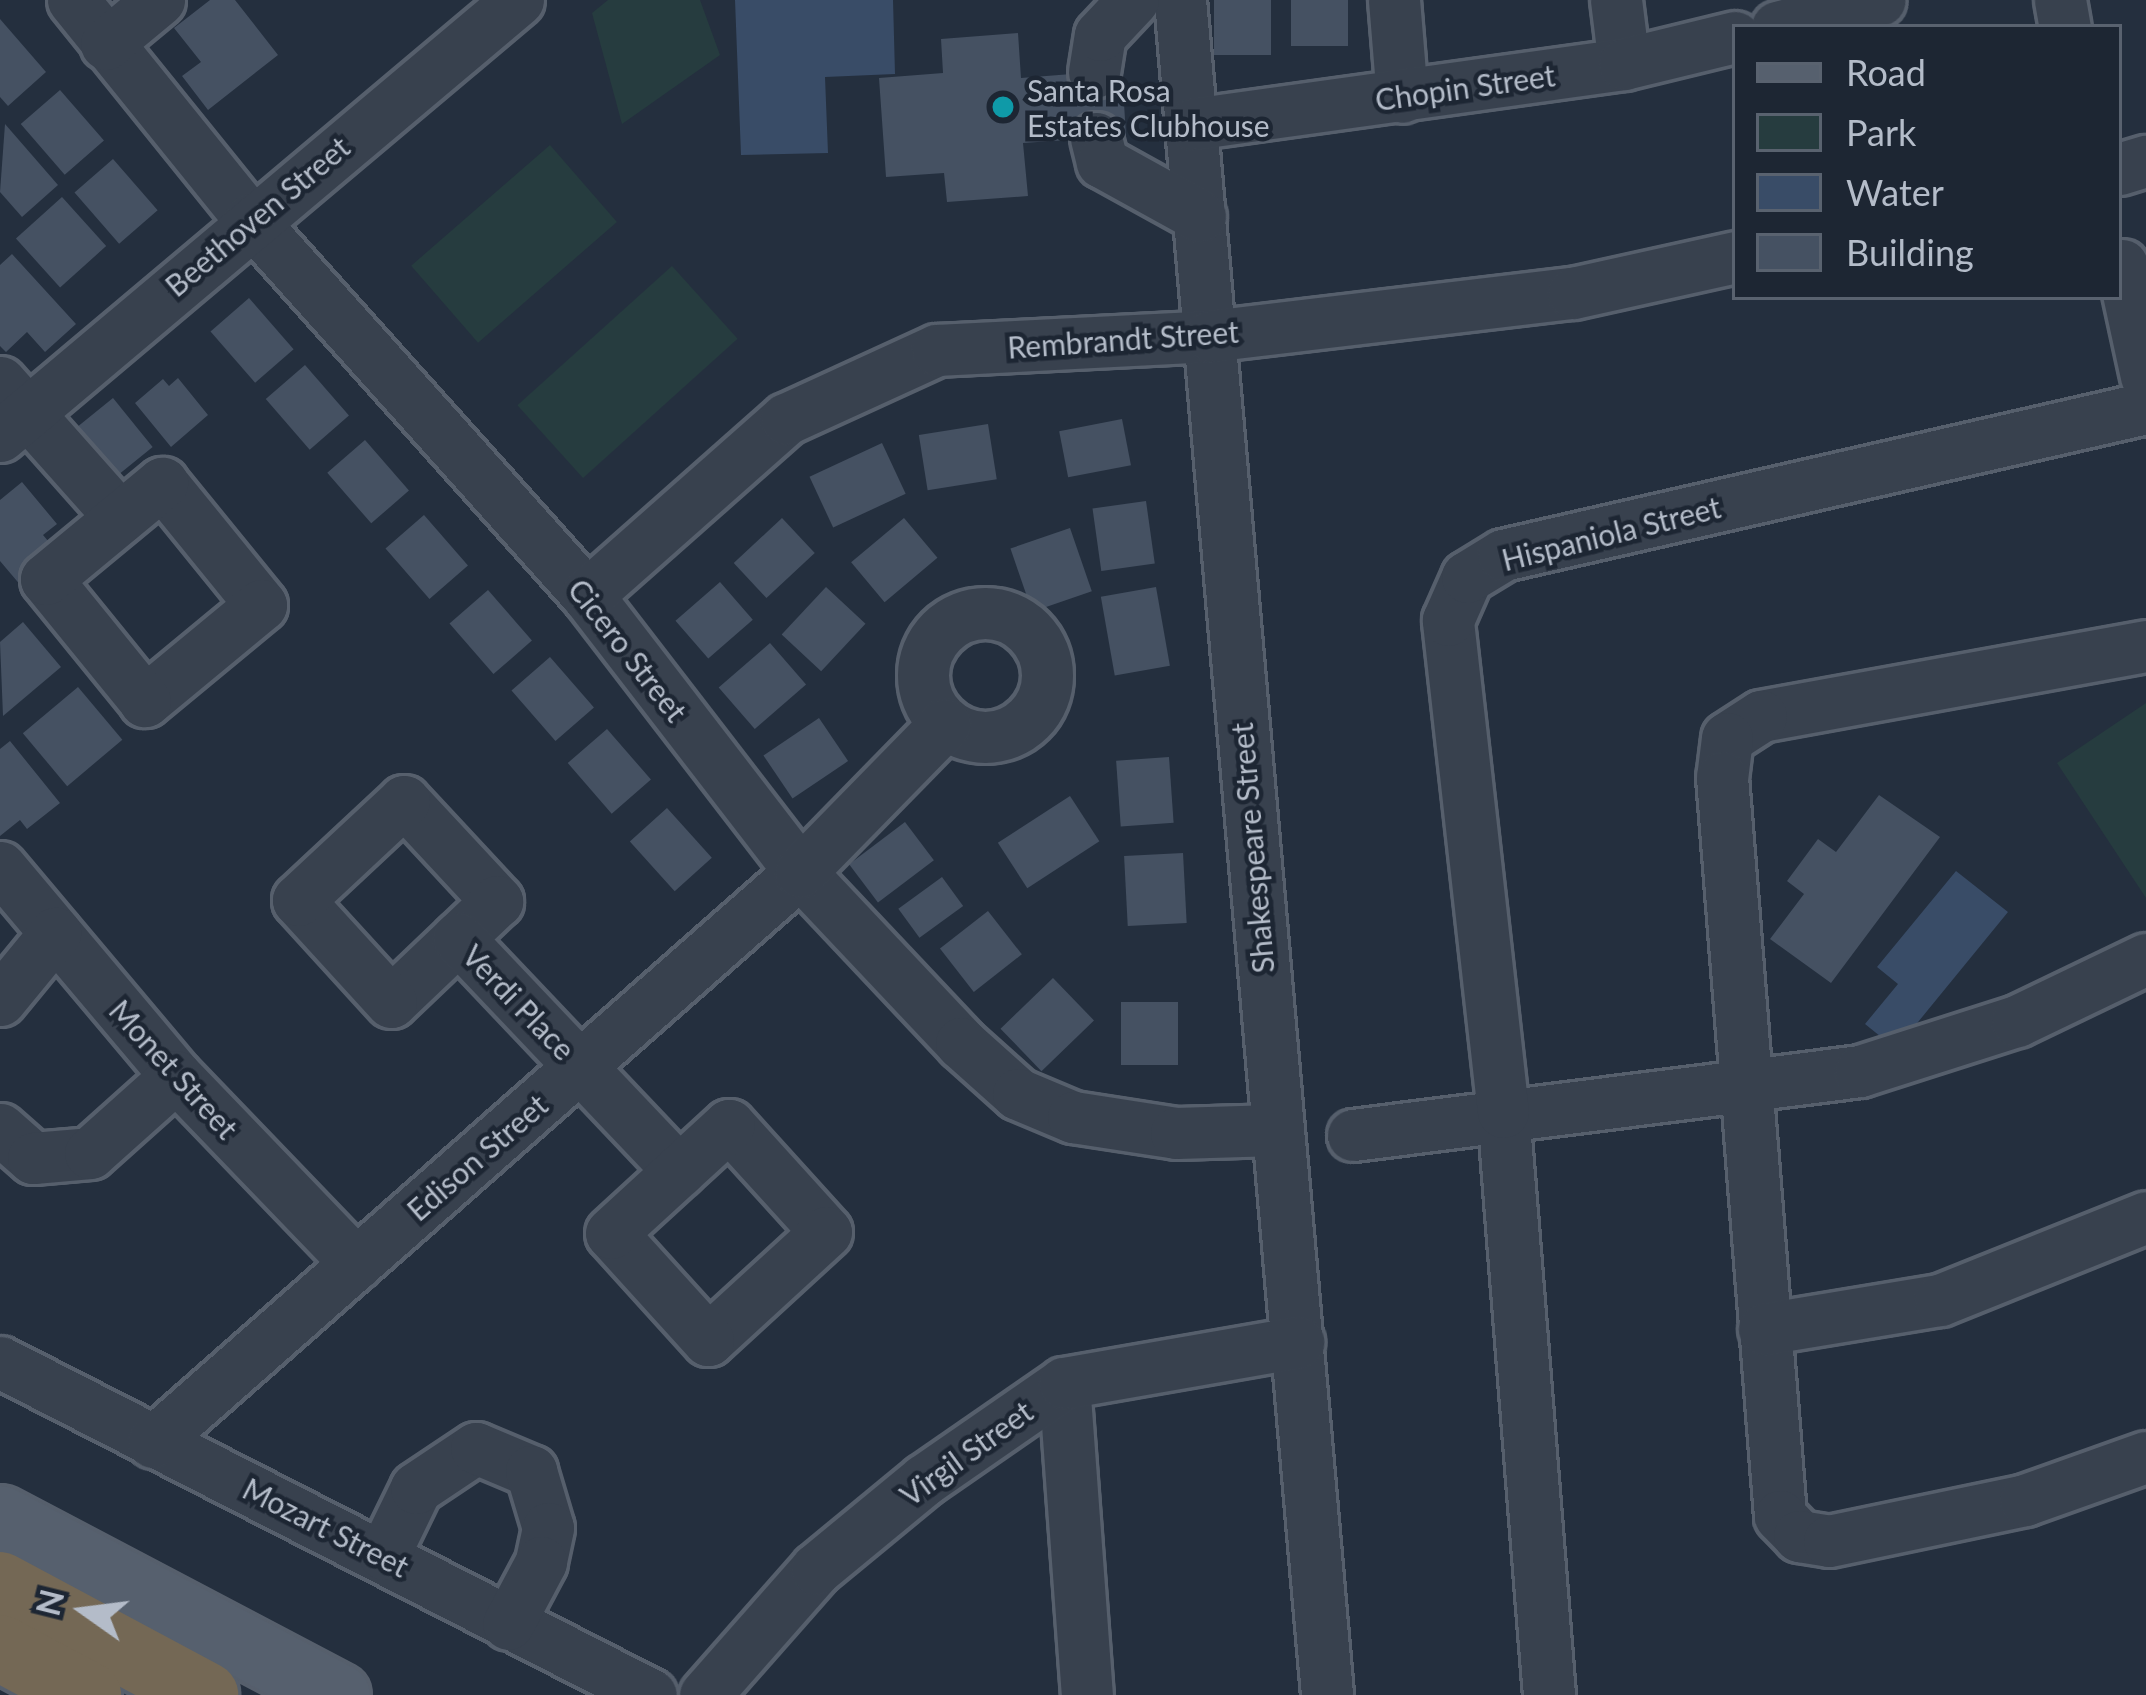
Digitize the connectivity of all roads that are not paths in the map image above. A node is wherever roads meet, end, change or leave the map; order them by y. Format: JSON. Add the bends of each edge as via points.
{"nodes":[{"id":1,"x":73,"y":0,"type":"edge"},
{"id":2,"x":159,"y":0,"type":"edge"},
{"id":3,"x":518,"y":0,"type":"edge"},
{"id":4,"x":1133,"y":0,"type":"edge"},
{"id":5,"x":1180,"y":0,"type":"edge"},
{"id":6,"x":1394,"y":0,"type":"edge"},
{"id":7,"x":1616,"y":0,"type":"edge"},
{"id":8,"x":1880,"y":0,"type":"edge"},
{"id":9,"x":1809,"y":14,"type":"edge"},
{"id":10,"x":1732,"y":38,"type":"edge"},
{"id":11,"x":106,"y":44,"type":"junction"},
{"id":12,"x":1624,"y":64,"type":"junction"},
{"id":13,"x":1094,"y":72,"type":"dead end"},
{"id":14,"x":1402,"y":98,"type":"junction"},
{"id":15,"x":1192,"y":124,"type":"junction"},
{"id":16,"x":1096,"y":138,"type":"dead end"},
{"id":17,"x":1200,"y":216,"type":"junction"},
{"id":18,"x":250,"y":219,"type":"junction"},
{"id":19,"x":1732,"y":258,"type":"edge"},
{"id":20,"x":2122,"y":265,"type":"edge"},
{"id":21,"x":1210,"y":336,"type":"junction"},
{"id":22,"x":2146,"y":376,"type":"edge"},
{"id":23,"x":2146,"y":408,"type":"edge"},
{"id":24,"x":9,"y":410,"type":"edge"},
{"id":25,"x":120,"y":517,"type":"dead end"},
{"id":26,"x":587,"y":595,"type":"junction"},
{"id":27,"x":2146,"y":646,"type":"edge"},
{"id":28,"x":945,"y":724,"type":"dead end"},
{"id":29,"x":0,"y":867,"type":"edge"},
{"id":30,"x":800,"y":872,"type":"junction"},
{"id":31,"x":55,"y":933,"type":"junction"},
{"id":32,"x":458,"y":938,"type":"dead end"},
{"id":33,"x":2146,"y":959,"type":"edge"},
{"id":34,"x":0,"y":1000,"type":"edge"},
{"id":35,"x":580,"y":1066,"type":"junction"},
{"id":36,"x":176,"y":1076,"type":"junction"},
{"id":37,"x":1748,"y":1086,"type":"junction"},
{"id":38,"x":1503,"y":1112,"type":"junction"},
{"id":39,"x":0,"y":1129,"type":"edge"},
{"id":40,"x":1275,"y":1130,"type":"junction"},
{"id":41,"x":1353,"y":1136,"type":"dead end"},
{"id":42,"x":680,"y":1171,"type":"dead end"},
{"id":43,"x":2146,"y":1217,"type":"edge"},
{"id":44,"x":356,"y":1264,"type":"junction"},
{"id":45,"x":1764,"y":1329,"type":"junction"},
{"id":46,"x":1298,"y":1342,"type":"junction"},
{"id":47,"x":0,"y":1362,"type":"edge"},
{"id":48,"x":1064,"y":1383,"type":"junction"},
{"id":49,"x":153,"y":1442,"type":"junction"},
{"id":50,"x":2146,"y":1456,"type":"edge"},
{"id":51,"x":0,"y":1517,"type":"edge"},
{"id":52,"x":385,"y":1554,"type":"junction"},
{"id":53,"x":0,"y":1585,"type":"edge"},
{"id":54,"x":508,"y":1624,"type":"junction"},
{"id":55,"x":0,"y":1648,"type":"edge"},
{"id":56,"x":88,"y":1695,"type":"edge"},
{"id":57,"x":205,"y":1695,"type":"edge"},
{"id":58,"x":338,"y":1695,"type":"edge"},
{"id":59,"x":651,"y":1695,"type":"edge"},
{"id":60,"x":705,"y":1695,"type":"edge"},
{"id":61,"x":1087,"y":1695,"type":"edge"},
{"id":62,"x":1327,"y":1695,"type":"edge"},
{"id":63,"x":1549,"y":1695,"type":"edge"}],
"edges":[{"from":1,"to":11,"type":"street","name":"Cicero Street"},
{"from":2,"to":11,"type":"street"},
{"from":3,"to":18,"type":"street","name":"Beethoven Street"},
{"from":4,"to":13,"type":"street","via":[[1100,35]]},
{"from":5,"to":15,"type":"street","name":"Shakespeare Street"},
{"from":6,"to":14,"type":"street"},
{"from":7,"to":12,"type":"street"},
{"from":8,"to":9,"type":"street"},
{"from":10,"to":12,"type":"street","name":"Chopin Street"},
{"from":11,"to":18,"type":"street","name":"Cicero Street"},
{"from":12,"to":14,"type":"street","name":"Chopin Street"},
{"from":14,"to":15,"type":"street","name":"Chopin Street"},
{"from":15,"to":17,"type":"street","name":"Shakespeare Street"},
{"from":16,"to":17,"type":"street","via":[[1102,162]]},
{"from":17,"to":21,"type":"street","name":"Shakespeare Street"},
{"from":18,"to":24,"type":"street","name":"Beethoven Street"},
{"from":18,"to":26,"type":"street","name":"Cicero Street"},
{"from":19,"to":21,"type":"street","name":"Rembrandt Street","via":[[1573,293]]},
{"from":20,"to":22,"type":"street"},
{"from":21,"to":26,"type":"street","name":"Rembrandt Street","via":[[938,350],[786,419]]},
{"from":21,"to":40,"type":"street","name":"Shakespeare Street"},
{"from":23,"to":38,"type":"street","name":"Hispaniola Street","via":[[1503,555],[1467,577],[1448,620]]},
{"from":24,"to":25,"type":"street"},
{"from":26,"to":30,"type":"street","name":"Cicero Street"},
{"from":27,"to":37,"type":"street","via":[[1761,716],[1727,738],[1722,777]]},
{"from":28,"to":30,"type":"street","name":"Edison Street"},
{"from":29,"to":31,"type":"street","name":"Monet Street"},
{"from":30,"to":35,"type":"street","name":"Edison Street"},
{"from":30,"to":40,"type":"street","name":"Cicero Street","via":[[1018,1094],[1073,1117],[1176,1133]]},
{"from":31,"to":34,"type":"street"},
{"from":31,"to":36,"type":"street","name":"Monet Street"},
{"from":32,"to":35,"type":"street","name":"Verdi Place"},
{"from":33,"to":37,"type":"street","via":[[2017,1021],[1860,1071]]},
{"from":35,"to":42,"type":"street","name":"Verdi Place"},
{"from":35,"to":44,"type":"street","name":"Edison Street"},
{"from":36,"to":39,"type":"street","via":[[90,1153],[34,1159]]},
{"from":36,"to":44,"type":"street","name":"Monet Street"},
{"from":37,"to":38,"type":"street"},
{"from":37,"to":45,"type":"street"},
{"from":38,"to":41,"type":"street"},
{"from":38,"to":63,"type":"street","name":"Hispaniola Street"},
{"from":40,"to":46,"type":"street","name":"Shakespeare Street"},
{"from":43,"to":45,"type":"street","via":[[1940,1300]]},
{"from":44,"to":49,"type":"street","name":"Edison Street"},
{"from":45,"to":50,"type":"street","via":[[1780,1516],[1799,1536],[1829,1541],[2025,1500]]},
{"from":46,"to":48,"type":"street","name":"Virgil Street"},
{"from":46,"to":62,"type":"street","name":"Shakespeare Street"},
{"from":47,"to":49,"type":"street","name":"Mozart Street"},
{"from":48,"to":60,"type":"street","name":"Virgil Street","via":[[924,1480],[816,1569]]},
{"from":48,"to":61,"type":"street"},
{"from":49,"to":52,"type":"street","name":"Mozart Street"},
{"from":51,"to":58,"type":"main road"},
{"from":52,"to":54,"type":"street","name":"Mozart Street"},
{"from":52,"to":54,"type":"street","via":[[416,1488],[476,1448],[531,1471],[548,1528],[541,1562]]},
{"from":53,"to":57,"type":"highway"},
{"from":54,"to":59,"type":"street","name":"Mozart Street"},
{"from":55,"to":56,"type":"highway"}]}
